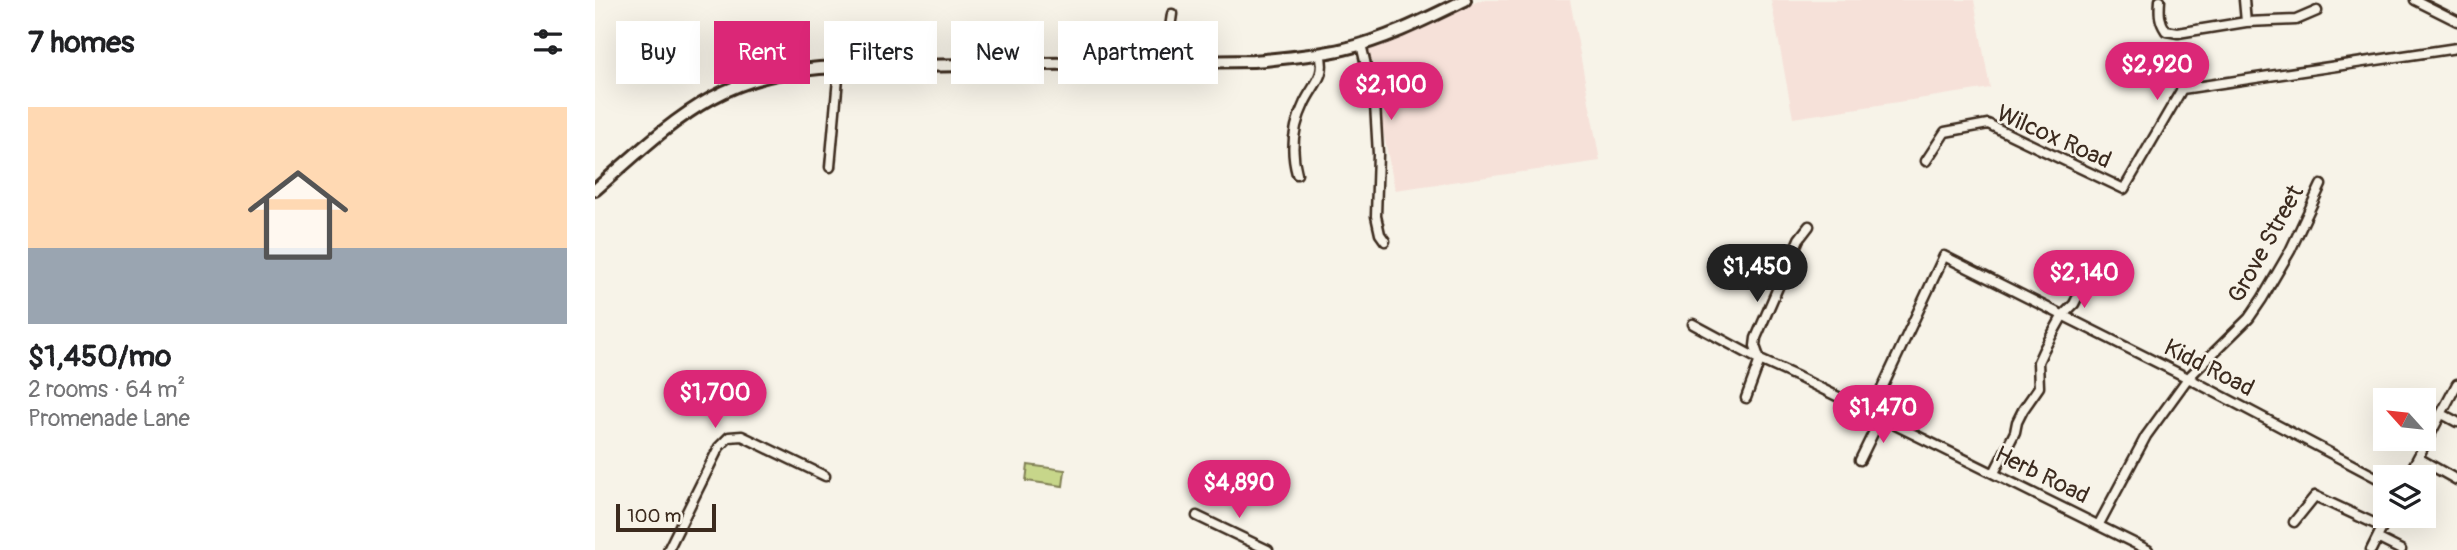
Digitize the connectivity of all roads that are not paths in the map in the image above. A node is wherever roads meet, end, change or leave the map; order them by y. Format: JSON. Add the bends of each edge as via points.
{"nodes":[{"id":1,"x":1465,"y":0,"type":"edge"},
{"id":2,"x":2160,"y":0,"type":"edge"},
{"id":3,"x":2244,"y":0,"type":"edge"},
{"id":4,"x":2415,"y":0,"type":"edge"},
{"id":5,"x":2317,"y":11,"type":"dead end"},
{"id":6,"x":1172,"y":14,"type":"dead end"},
{"id":7,"x":1171,"y":21,"type":"edge"},
{"id":8,"x":2457,"y":21,"type":"edge"},
{"id":9,"x":2246,"y":22,"type":"junction"},
{"id":10,"x":1361,"y":44,"type":"junction"},
{"id":11,"x":2457,"y":48,"type":"edge"},
{"id":12,"x":1320,"y":54,"type":"junction"},
{"id":13,"x":1218,"y":61,"type":"edge"},
{"id":14,"x":1058,"y":63,"type":"edge"},
{"id":15,"x":937,"y":65,"type":"edge"},
{"id":16,"x":824,"y":68,"type":"edge"},
{"id":17,"x":837,"y":84,"type":"edge"},
{"id":18,"x":1926,"y":161,"type":"dead end"},
{"id":19,"x":830,"y":167,"type":"dead end"},
{"id":20,"x":1297,"y":174,"type":"dead end"},
{"id":21,"x":2321,"y":185,"type":"dead end"},
{"id":22,"x":595,"y":190,"type":"edge"},
{"id":23,"x":1809,"y":226,"type":"dead end"},
{"id":24,"x":1385,"y":241,"type":"dead end"},
{"id":25,"x":2083,"y":286,"type":"dead end"},
{"id":26,"x":2063,"y":315,"type":"junction"},
{"id":27,"x":1693,"y":324,"type":"dead end"},
{"id":28,"x":1760,"y":360,"type":"junction"},
{"id":29,"x":2188,"y":378,"type":"junction"},
{"id":30,"x":2457,"y":384,"type":"edge"},
{"id":31,"x":1746,"y":398,"type":"dead end"},
{"id":32,"x":1870,"y":414,"type":"junction"},
{"id":33,"x":2442,"y":414,"type":"junction"},
{"id":34,"x":1880,"y":419,"type":"junction"},
{"id":35,"x":2457,"y":422,"type":"edge"},
{"id":36,"x":2418,"y":458,"type":"junction"},
{"id":37,"x":1860,"y":460,"type":"dead end"},
{"id":38,"x":2414,"y":465,"type":"edge"},
{"id":39,"x":1994,"y":473,"type":"junction"},
{"id":40,"x":825,"y":476,"type":"dead end"},
{"id":41,"x":2373,"y":476,"type":"edge"},
{"id":42,"x":2457,"y":480,"type":"edge"},
{"id":43,"x":1197,"y":516,"type":"dead end"},
{"id":44,"x":2294,"y":522,"type":"dead end"},
{"id":45,"x":2373,"y":523,"type":"edge"},
{"id":46,"x":2099,"y":524,"type":"junction"},
{"id":47,"x":2382,"y":528,"type":"edge"},
{"id":48,"x":2377,"y":538,"type":"junction"},
{"id":49,"x":668,"y":550,"type":"edge"},
{"id":50,"x":1268,"y":550,"type":"edge"},
{"id":51,"x":2148,"y":550,"type":"edge"},
{"id":52,"x":2371,"y":550,"type":"edge"},
{"id":53,"x":2401,"y":550,"type":"edge"}],
"edges":[{"from":1,"to":10,"type":"main road"},
{"from":2,"to":9,"type":"street","via":[[2159,16],[2166,31]]},
{"from":3,"to":9,"type":"street"},
{"from":4,"to":8,"type":"street"},
{"from":5,"to":9,"type":"street","via":[[2296,20]]},
{"from":6,"to":7,"type":"street"},
{"from":10,"to":12,"type":"main road"},
{"from":10,"to":24,"type":"street","via":[[1375,104],[1376,205]]},
{"from":11,"to":18,"type":"street","name":"Wilcox Road","via":[[2182,89],[2124,189],[1988,124],[1945,132]]},
{"from":12,"to":13,"type":"main road"},
{"from":12,"to":20,"type":"street","via":[[1324,66],[1304,104],[1293,142]]},
{"from":14,"to":15,"type":"main road"},
{"from":16,"to":22,"type":"main road","via":[[774,73],[721,92],[673,121]]},
{"from":17,"to":19,"type":"street"},
{"from":21,"to":29,"type":"street","name":"Grove Street","via":[[2290,251],[2249,318]]},
{"from":23,"to":28,"type":"street","via":[[1756,338]]},
{"from":25,"to":26,"type":"street"},
{"from":26,"to":29,"type":"street","name":"Kidd Road"},
{"from":26,"to":32,"type":"street","name":"Kidd Road","via":[[1944,256]]},
{"from":26,"to":39,"type":"street","via":[[2039,362],[2039,387],[2023,410]]},
{"from":27,"to":28,"type":"street","name":"Herb Road"},
{"from":28,"to":31,"type":"street"},
{"from":28,"to":32,"type":"street","name":"Herb Road"},
{"from":29,"to":41,"type":"street","name":"Kidd Road"},
{"from":29,"to":46,"type":"street","name":"Grove Street","via":[[2146,436]]},
{"from":30,"to":33,"type":"street"},
{"from":32,"to":34,"type":"street","name":"Herb Road"},
{"from":33,"to":35,"type":"street"},
{"from":33,"to":36,"type":"street"},
{"from":34,"to":37,"type":"street"},
{"from":34,"to":39,"type":"street","name":"Herb Road"},
{"from":36,"to":38,"type":"street"},
{"from":36,"to":42,"type":"street"},
{"from":39,"to":46,"type":"street","name":"Herb Road"},
{"from":40,"to":49,"type":"street","via":[[742,436],[729,437],[719,447]]},
{"from":43,"to":50,"type":"street"},
{"from":44,"to":45,"type":"street","via":[[2315,496]]},
{"from":46,"to":51,"type":"street","name":"Herb Road"},
{"from":47,"to":48,"type":"street"},
{"from":48,"to":52,"type":"street"},
{"from":48,"to":53,"type":"street"}]}
